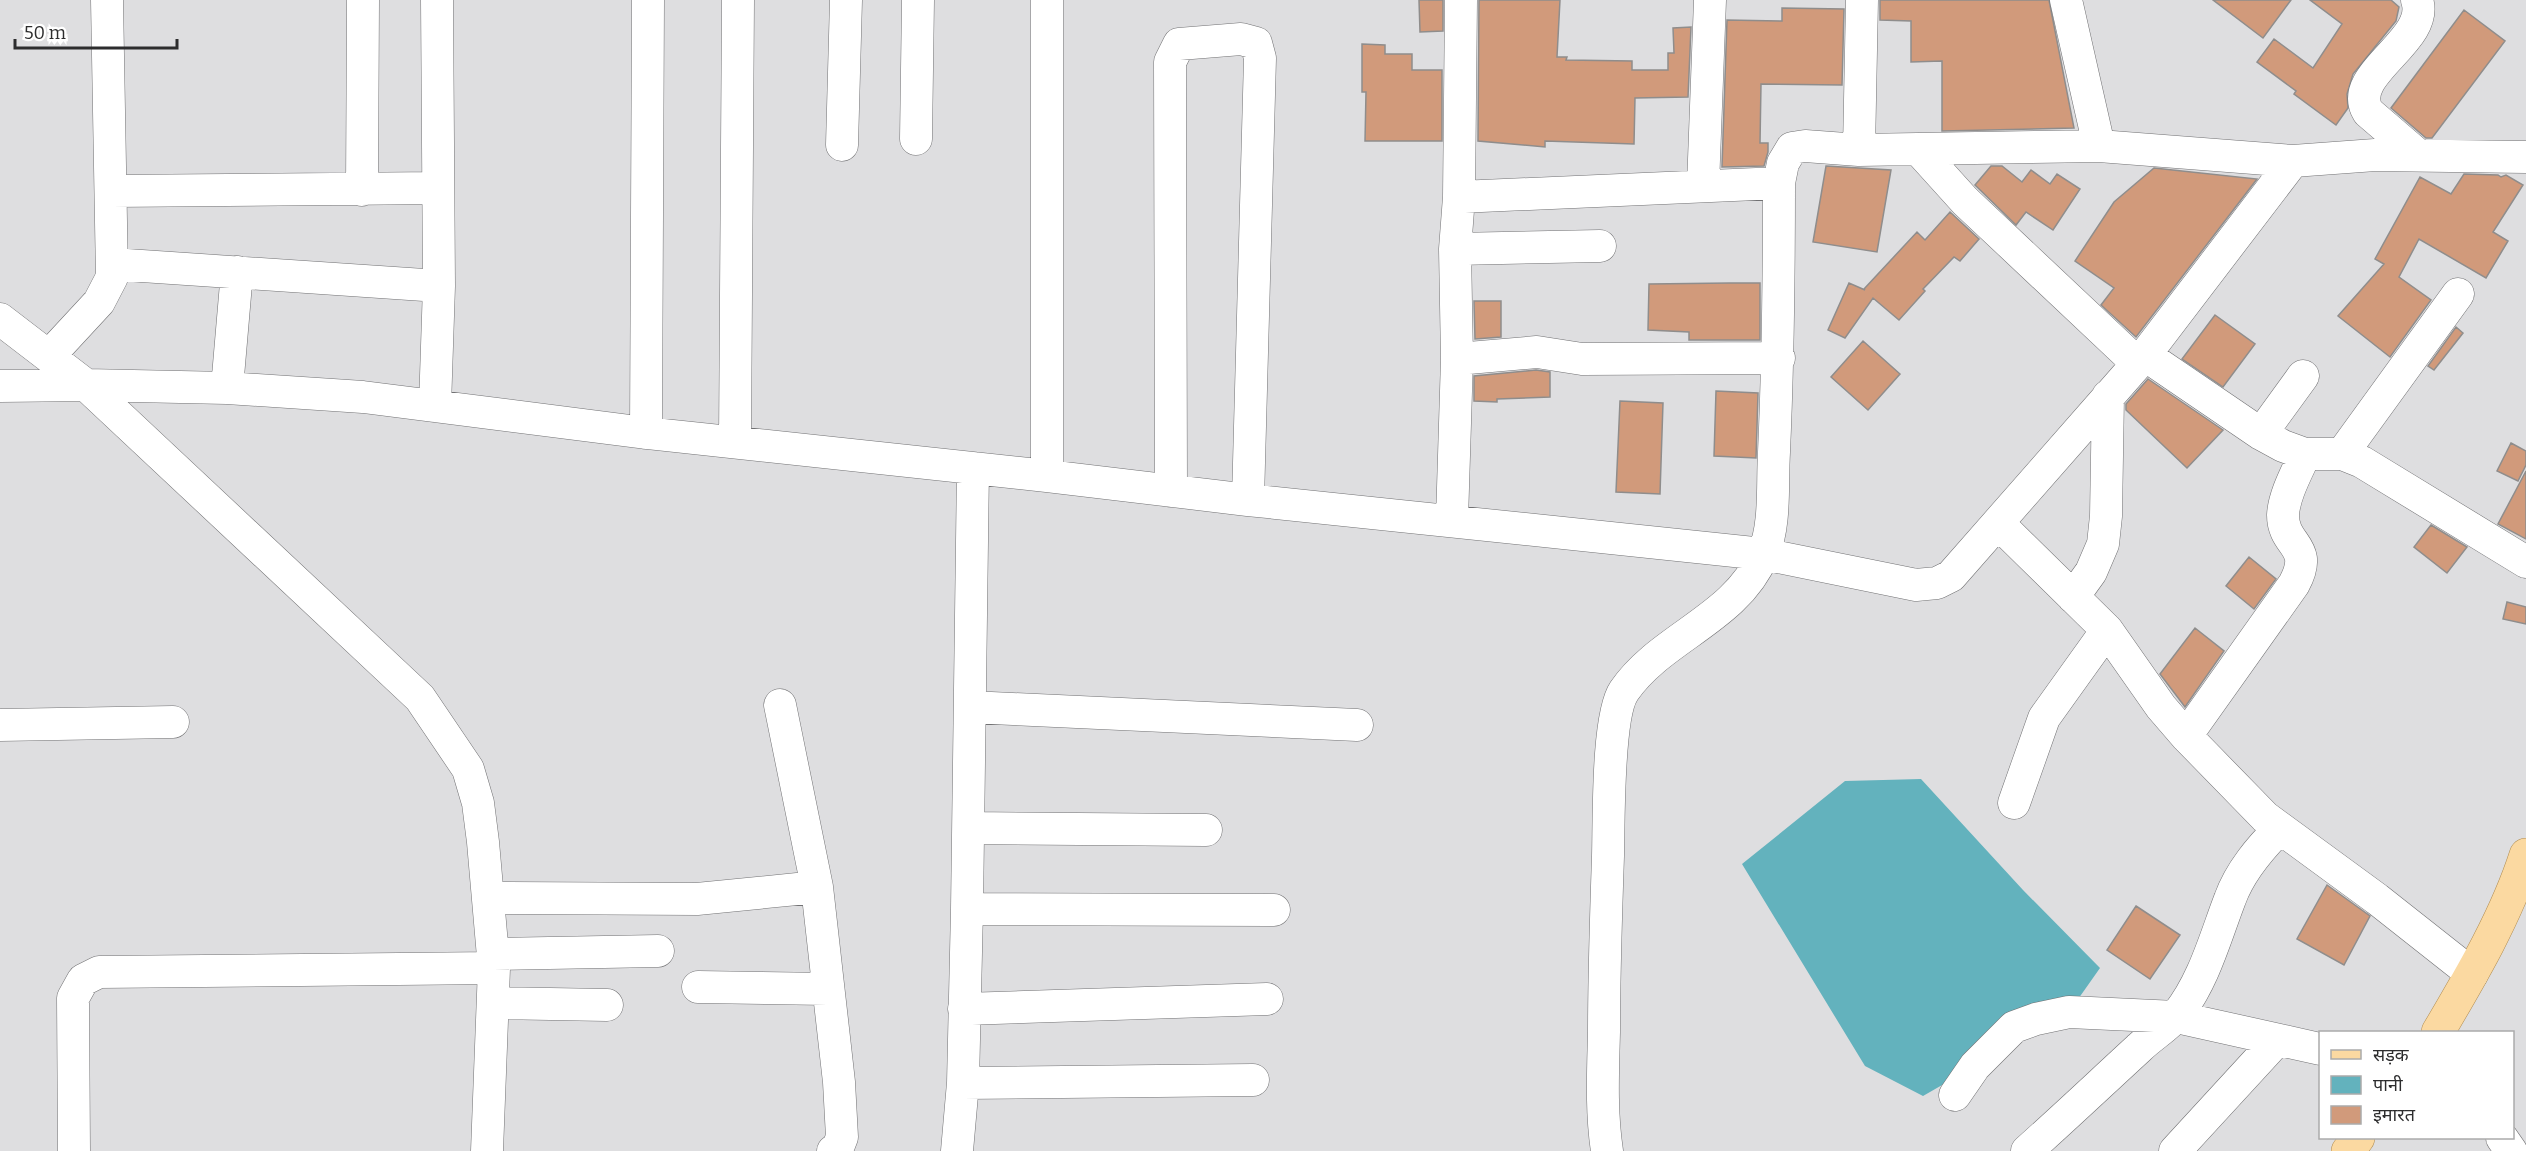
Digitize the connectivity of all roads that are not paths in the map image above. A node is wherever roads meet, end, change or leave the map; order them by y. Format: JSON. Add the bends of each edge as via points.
{"nodes":[{"id":1,"x":107,"y":0,"type":"edge"},
{"id":2,"x":363,"y":0,"type":"edge"},
{"id":3,"x":437,"y":0,"type":"edge"},
{"id":4,"x":648,"y":0,"type":"edge"},
{"id":5,"x":738,"y":0,"type":"edge"},
{"id":6,"x":846,"y":0,"type":"edge"},
{"id":7,"x":918,"y":0,"type":"edge"},
{"id":8,"x":1047,"y":0,"type":"edge"},
{"id":9,"x":1461,"y":0,"type":"edge"},
{"id":10,"x":1710,"y":0,"type":"edge"},
{"id":11,"x":1862,"y":0,"type":"edge"},
{"id":12,"x":2066,"y":0,"type":"edge"},
{"id":13,"x":2416,"y":0,"type":"edge"},
{"id":14,"x":916,"y":139,"type":"dead end"},
{"id":15,"x":842,"y":145,"type":"dead end"},
{"id":16,"x":2099,"y":146,"type":"junction"},
{"id":17,"x":1918,"y":149,"type":"junction"},
{"id":18,"x":1859,"y":150,"type":"junction"},
{"id":19,"x":2418,"y":154,"type":"junction"},
{"id":20,"x":2526,"y":157,"type":"edge"},
{"id":21,"x":2293,"y":161,"type":"junction"},
{"id":22,"x":1779,"y":183,"type":"junction"},
{"id":23,"x":1703,"y":186,"type":"junction"},
{"id":24,"x":438,"y":189,"type":"junction"},
{"id":25,"x":362,"y":190,"type":"junction"},
{"id":26,"x":112,"y":191,"type":"junction"},
{"id":27,"x":1459,"y":197,"type":"junction"},
{"id":28,"x":1600,"y":246,"type":"dead end"},
{"id":29,"x":1455,"y":249,"type":"junction"},
{"id":30,"x":112,"y":264,"type":"junction"},
{"id":31,"x":237,"y":272,"type":"junction"},
{"id":32,"x":439,"y":286,"type":"junction"},
{"id":33,"x":2458,"y":294,"type":"dead end"},
{"id":34,"x":0,"y":319,"type":"edge"},
{"id":35,"x":49,"y":356,"type":"junction"},
{"id":36,"x":1779,"y":358,"type":"junction"},
{"id":37,"x":2141,"y":358,"type":"junction"},
{"id":38,"x":1457,"y":359,"type":"junction"},
{"id":39,"x":2303,"y":376,"type":"dead end"},
{"id":40,"x":86,"y":385,"type":"junction"},
{"id":41,"x":0,"y":386,"type":"edge"},
{"id":42,"x":227,"y":387,"type":"junction"},
{"id":43,"x":2108,"y":396,"type":"junction"},
{"id":44,"x":435,"y":406,"type":"junction"},
{"id":45,"x":646,"y":433,"type":"junction"},
{"id":46,"x":2261,"y":434,"type":"junction"},
{"id":47,"x":735,"y":442,"type":"junction"},
{"id":48,"x":2305,"y":454,"type":"junction"},
{"id":49,"x":2342,"y":454,"type":"junction"},
{"id":50,"x":973,"y":468,"type":"junction"},
{"id":51,"x":1047,"y":476,"type":"junction"},
{"id":52,"x":1171,"y":491,"type":"junction"},
{"id":53,"x":1248,"y":500,"type":"junction"},
{"id":54,"x":1452,"y":520,"type":"junction"},
{"id":55,"x":1998,"y":523,"type":"junction"},
{"id":56,"x":1763,"y":554,"type":"junction"},
{"id":57,"x":2526,"y":562,"type":"edge"},
{"id":58,"x":2073,"y":597,"type":"junction"},
{"id":59,"x":2107,"y":630,"type":"junction"},
{"id":60,"x":780,"y":705,"type":"dead end"},
{"id":61,"x":970,"y":708,"type":"junction"},
{"id":62,"x":173,"y":722,"type":"dead end"},
{"id":63,"x":0,"y":725,"type":"edge"},
{"id":64,"x":1357,"y":725,"type":"dead end"},
{"id":65,"x":2186,"y":736,"type":"junction"},
{"id":66,"x":2014,"y":803,"type":"dead end"},
{"id":67,"x":969,"y":828,"type":"junction"},
{"id":68,"x":2280,"y":828,"type":"junction"},
{"id":69,"x":1206,"y":830,"type":"dead end"},
{"id":70,"x":2526,"y":855,"type":"edge"},
{"id":71,"x":816,"y":886,"type":"junction"},
{"id":72,"x":2518,"y":895,"type":"edge"},
{"id":73,"x":489,"y":898,"type":"junction"},
{"id":74,"x":967,"y":909,"type":"junction"},
{"id":75,"x":1274,"y":910,"type":"dead end"},
{"id":76,"x":658,"y":951,"type":"dead end"},
{"id":77,"x":494,"y":961,"type":"junction"},
{"id":78,"x":2472,"y":974,"type":"junction"},
{"id":79,"x":698,"y":987,"type":"dead end"},
{"id":80,"x":828,"y":989,"type":"junction"},
{"id":81,"x":1267,"y":999,"type":"dead end"},
{"id":82,"x":493,"y":1003,"type":"junction"},
{"id":83,"x":607,"y":1005,"type":"dead end"},
{"id":84,"x":964,"y":1009,"type":"junction"},
{"id":85,"x":2176,"y":1017,"type":"junction"},
{"id":86,"x":2439,"y":1031,"type":"edge"},
{"id":87,"x":2277,"y":1040,"type":"junction"},
{"id":88,"x":2319,"y":1049,"type":"edge"},
{"id":89,"x":1253,"y":1080,"type":"dead end"},
{"id":90,"x":963,"y":1083,"type":"junction"},
{"id":91,"x":1955,"y":1095,"type":"dead end"},
{"id":92,"x":75,"y":1151,"type":"edge"},
{"id":93,"x":487,"y":1151,"type":"edge"},
{"id":94,"x":833,"y":1151,"type":"edge"},
{"id":95,"x":957,"y":1151,"type":"edge"},
{"id":96,"x":1607,"y":1151,"type":"edge"},
{"id":97,"x":2027,"y":1151,"type":"edge"},
{"id":98,"x":2175,"y":1151,"type":"edge"}],
"edges":[{"from":1,"to":26,"type":"street"},
{"from":2,"to":25,"type":"street"},
{"from":3,"to":24,"type":"street"},
{"from":4,"to":45,"type":"street"},
{"from":5,"to":47,"type":"street"},
{"from":6,"to":15,"type":"street"},
{"from":7,"to":14,"type":"street"},
{"from":8,"to":51,"type":"street"},
{"from":9,"to":27,"type":"street"},
{"from":10,"to":23,"type":"street"},
{"from":11,"to":18,"type":"street"},
{"from":12,"to":16,"type":"street"},
{"from":13,"to":19,"type":"street","via":[[2420,9],[2417,23],[2368,83],[2363,96],[2368,112]]},
{"from":16,"to":17,"type":"street"},
{"from":16,"to":21,"type":"street"},
{"from":17,"to":18,"type":"street"},
{"from":17,"to":37,"type":"street","via":[[1965,201]]},
{"from":18,"to":22,"type":"street","via":[[1792,148],[1783,163]]},
{"from":19,"to":20,"type":"street"},
{"from":19,"to":21,"type":"street"},
{"from":21,"to":37,"type":"street"},
{"from":22,"to":23,"type":"street"},
{"from":22,"to":36,"type":"street"},
{"from":23,"to":27,"type":"street"},
{"from":24,"to":25,"type":"street"},
{"from":24,"to":32,"type":"street"},
{"from":25,"to":26,"type":"street"},
{"from":26,"to":30,"type":"street"},
{"from":27,"to":29,"type":"street"},
{"from":28,"to":29,"type":"street"},
{"from":29,"to":38,"type":"street"},
{"from":30,"to":31,"type":"street"},
{"from":30,"to":35,"type":"street","via":[[112,277],[99,302]]},
{"from":31,"to":32,"type":"street"},
{"from":31,"to":42,"type":"street"},
{"from":32,"to":44,"type":"street"},
{"from":33,"to":49,"type":"street"},
{"from":34,"to":35,"type":"street"},
{"from":35,"to":40,"type":"street"},
{"from":36,"to":38,"type":"street","via":[[1582,359],[1538,352]]},
{"from":36,"to":56,"type":"street","via":[[1773,505]]},
{"from":37,"to":43,"type":"street"},
{"from":37,"to":46,"type":"street"},
{"from":38,"to":54,"type":"street"},
{"from":39,"to":46,"type":"street"},
{"from":40,"to":41,"type":"street"},
{"from":40,"to":42,"type":"street"},
{"from":40,"to":73,"type":"street","via":[[420,698],[468,769],[478,803]]},
{"from":42,"to":44,"type":"street"},
{"from":43,"to":55,"type":"street"},
{"from":43,"to":58,"type":"street","via":[[2103,544],[2091,572]]},
{"from":44,"to":45,"type":"street"},
{"from":45,"to":47,"type":"street"},
{"from":46,"to":48,"type":"street"},
{"from":47,"to":50,"type":"street"},
{"from":48,"to":49,"type":"street"},
{"from":48,"to":65,"type":"street","via":[[2283,518],[2302,558],[2302,569]]},
{"from":49,"to":57,"type":"street","via":[[2362,462]]},
{"from":50,"to":51,"type":"street"},
{"from":50,"to":61,"type":"street"},
{"from":51,"to":52,"type":"street"},
{"from":52,"to":53,"type":"street"},
{"from":52,"to":53,"type":"street","via":[[1170,62],[1179,44],[1241,39],[1256,43],[1260,58]]},
{"from":53,"to":54,"type":"street"},
{"from":54,"to":56,"type":"street"},
{"from":55,"to":56,"type":"street","via":[[1951,576],[1937,583],[1916,585]]},
{"from":55,"to":58,"type":"street"},
{"from":56,"to":96,"type":"street","via":[[1747,584],[1713,617],[1641,669],[1622,694],[1615,720],[1602,1119]]},
{"from":58,"to":59,"type":"street"},
{"from":59,"to":65,"type":"street"},
{"from":59,"to":66,"type":"street","via":[[2044,718]]},
{"from":60,"to":71,"type":"street"},
{"from":61,"to":64,"type":"street"},
{"from":61,"to":67,"type":"street"},
{"from":62,"to":63,"type":"street"},
{"from":65,"to":68,"type":"street","via":[[2246,799]]},
{"from":67,"to":69,"type":"street"},
{"from":67,"to":74,"type":"street"},
{"from":68,"to":78,"type":"street"},
{"from":68,"to":85,"type":"street","via":[[2259,849],[2238,882],[2195,988]]},
{"from":70,"to":72,"type":"main road"},
{"from":71,"to":73,"type":"street","via":[[697,899]]},
{"from":71,"to":80,"type":"street"},
{"from":72,"to":78,"type":"main road"},
{"from":73,"to":77,"type":"street"},
{"from":74,"to":75,"type":"street"},
{"from":74,"to":84,"type":"street"},
{"from":76,"to":77,"type":"street"},
{"from":77,"to":82,"type":"street"},
{"from":77,"to":92,"type":"street","via":[[99,972],[83,980],[73,998]]},
{"from":78,"to":86,"type":"main road"},
{"from":79,"to":80,"type":"street"},
{"from":80,"to":94,"type":"street","via":[[840,1082],[842,1137]]},
{"from":81,"to":84,"type":"street"},
{"from":82,"to":83,"type":"street"},
{"from":82,"to":93,"type":"street"},
{"from":84,"to":90,"type":"street"},
{"from":85,"to":87,"type":"street"},
{"from":85,"to":91,"type":"street","via":[[2069,1012],[2036,1019],[2014,1028],[1975,1066]]},
{"from":85,"to":97,"type":"street"},
{"from":87,"to":88,"type":"street"},
{"from":87,"to":98,"type":"street"},
{"from":89,"to":90,"type":"street"},
{"from":90,"to":95,"type":"street"}]}
